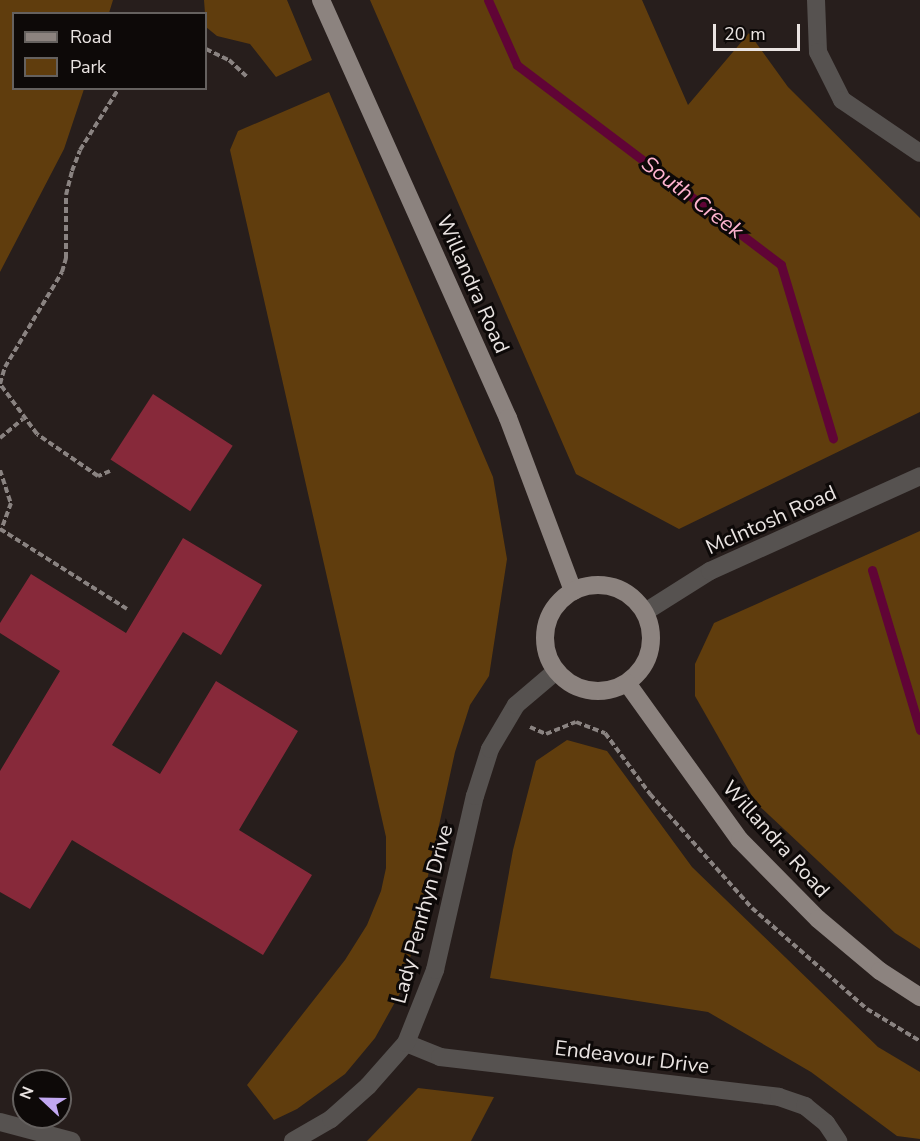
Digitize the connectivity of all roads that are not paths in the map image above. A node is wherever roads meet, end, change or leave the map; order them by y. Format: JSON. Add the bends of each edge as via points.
{"nodes":[{"id":1,"x":321,"y":0,"type":"edge"},
{"id":2,"x":816,"y":0,"type":"edge"},
{"id":3,"x":920,"y":153,"type":"edge"},
{"id":4,"x":920,"y":476,"type":"edge"},
{"id":5,"x":573,"y":591,"type":"junction"},
{"id":6,"x":645,"y":612,"type":"junction"},
{"id":7,"x":556,"y":671,"type":"junction"},
{"id":8,"x":627,"y":683,"type":"junction"},
{"id":9,"x":920,"y":997,"type":"edge"},
{"id":10,"x":406,"y":1043,"type":"junction"},
{"id":11,"x":0,"y":1122,"type":"edge"},
{"id":12,"x":72,"y":1141,"type":"edge"},
{"id":13,"x":293,"y":1141,"type":"edge"},
{"id":14,"x":838,"y":1141,"type":"edge"}],
"edges":[{"from":1,"to":5,"type":"main road","name":"Willandra Road","via":[[508,418]]},
{"from":2,"to":3,"type":"street","via":[[818,52],[842,100]]},
{"from":4,"to":6,"type":"street","name":"McIntosh Road","via":[[710,571]]},
{"from":5,"to":6,"type":"main road","via":[[603,585],[620,589]]},
{"from":5,"to":7,"type":"main road","via":[[560,601],[546,627],[545,643]]},
{"from":6,"to":8,"type":"main road","via":[[652,638],[650,651],[645,664]]},
{"from":7,"to":8,"type":"main road","via":[[576,687],[589,691]]},
{"from":7,"to":10,"type":"street","name":"Lady Penrhyn Drive","via":[[506,717],[490,749],[435,970]]},
{"from":8,"to":9,"type":"main road","name":"Willandra Road","via":[[740,840],[818,920],[880,971]]},
{"from":10,"to":13,"type":"street","name":"Lady Penrhyn Drive","via":[[368,1086],[331,1119]]},
{"from":10,"to":14,"type":"street","name":"Endeavour Drive","via":[[440,1057],[779,1097],[805,1106],[826,1123]]},
{"from":11,"to":12,"type":"street"}]}
